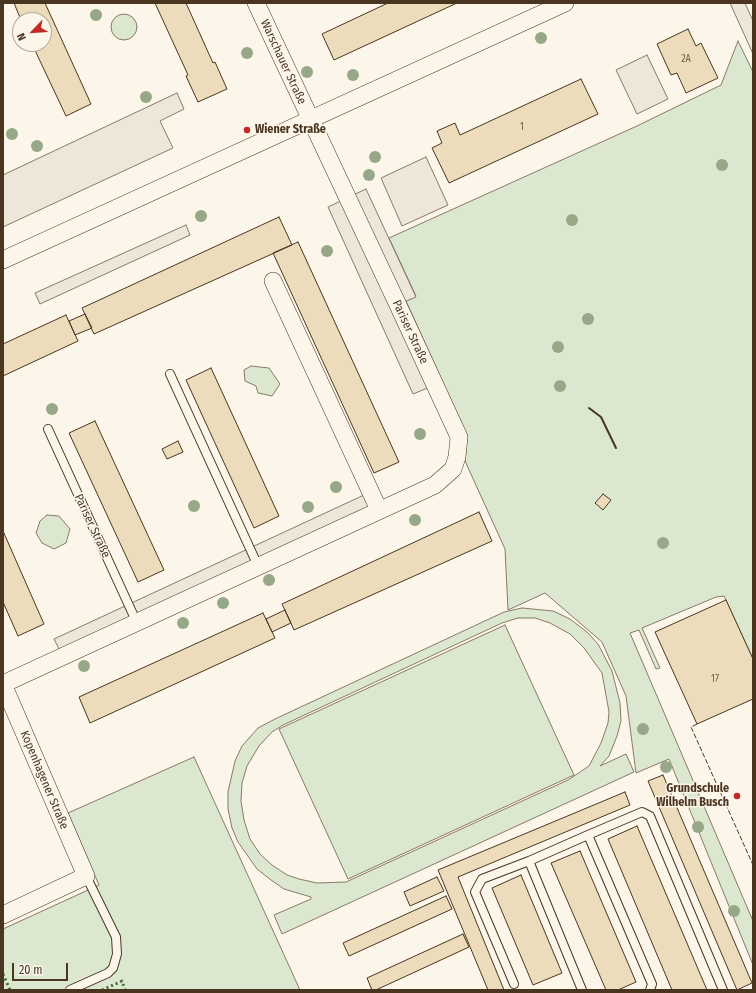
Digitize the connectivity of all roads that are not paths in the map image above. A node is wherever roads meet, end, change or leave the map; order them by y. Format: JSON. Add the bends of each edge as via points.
{"nodes":[{"id":1,"x":256,"y":3,"type":"edge"},
{"id":2,"x":565,"y":3,"type":"edge"},
{"id":3,"x":310,"y":120,"type":"junction"},
{"id":4,"x":3,"y":260,"type":"edge"},
{"id":5,"x":273,"y":281,"type":"dead end"},
{"id":6,"x":170,"y":374,"type":"dead end"},
{"id":7,"x":48,"y":429,"type":"dead end"},
{"id":8,"x":379,"y":510,"type":"junction"},
{"id":9,"x":258,"y":566,"type":"junction"},
{"id":10,"x":137,"y":623,"type":"junction"},
{"id":11,"x":3,"y":684,"type":"edge"},
{"id":12,"x":588,"y":835,"type":"junction"},
{"id":13,"x":529,"y":861,"type":"junction"},
{"id":14,"x":86,"y":876,"type":"junction"},
{"id":15,"x":3,"y":915,"type":"edge"},
{"id":16,"x":514,"y":984,"type":"dead end"},
{"id":17,"x":70,"y":990,"type":"edge"},
{"id":18,"x":582,"y":990,"type":"edge"},
{"id":19,"x":650,"y":990,"type":"edge"},
{"id":20,"x":723,"y":990,"type":"edge"}],
"edges":[{"from":1,"to":3,"type":"street","name":"Warschauer Straße"},
{"from":2,"to":3,"type":"street"},
{"from":3,"to":4,"type":"street"},
{"from":3,"to":8,"type":"street","name":"Pariser Straße","via":[[458,437],[457,457],[452,469],[435,485]]},
{"from":5,"to":8,"type":"street"},
{"from":6,"to":9,"type":"lane"},
{"from":7,"to":10,"type":"lane","name":"Pariser Straße"},
{"from":8,"to":9,"type":"street","name":"Pariser Straße"},
{"from":9,"to":10,"type":"street","name":"Pariser Straße"},
{"from":10,"to":11,"type":"street","name":"Pariser Straße"},
{"from":11,"to":14,"type":"street","name":"Kopenhagener Straße"},
{"from":12,"to":13,"type":"lane"},
{"from":12,"to":19,"type":"lane","via":[[652,984]]},
{"from":12,"to":20,"type":"lane","via":[[642,812],[650,816]]},
{"from":13,"to":16,"type":"lane","via":[[482,879],[475,892]]},
{"from":13,"to":18,"type":"lane"},
{"from":14,"to":15,"type":"street"},
{"from":14,"to":17,"type":"lane","via":[[116,937],[117,954],[113,968],[108,973]]}]}
